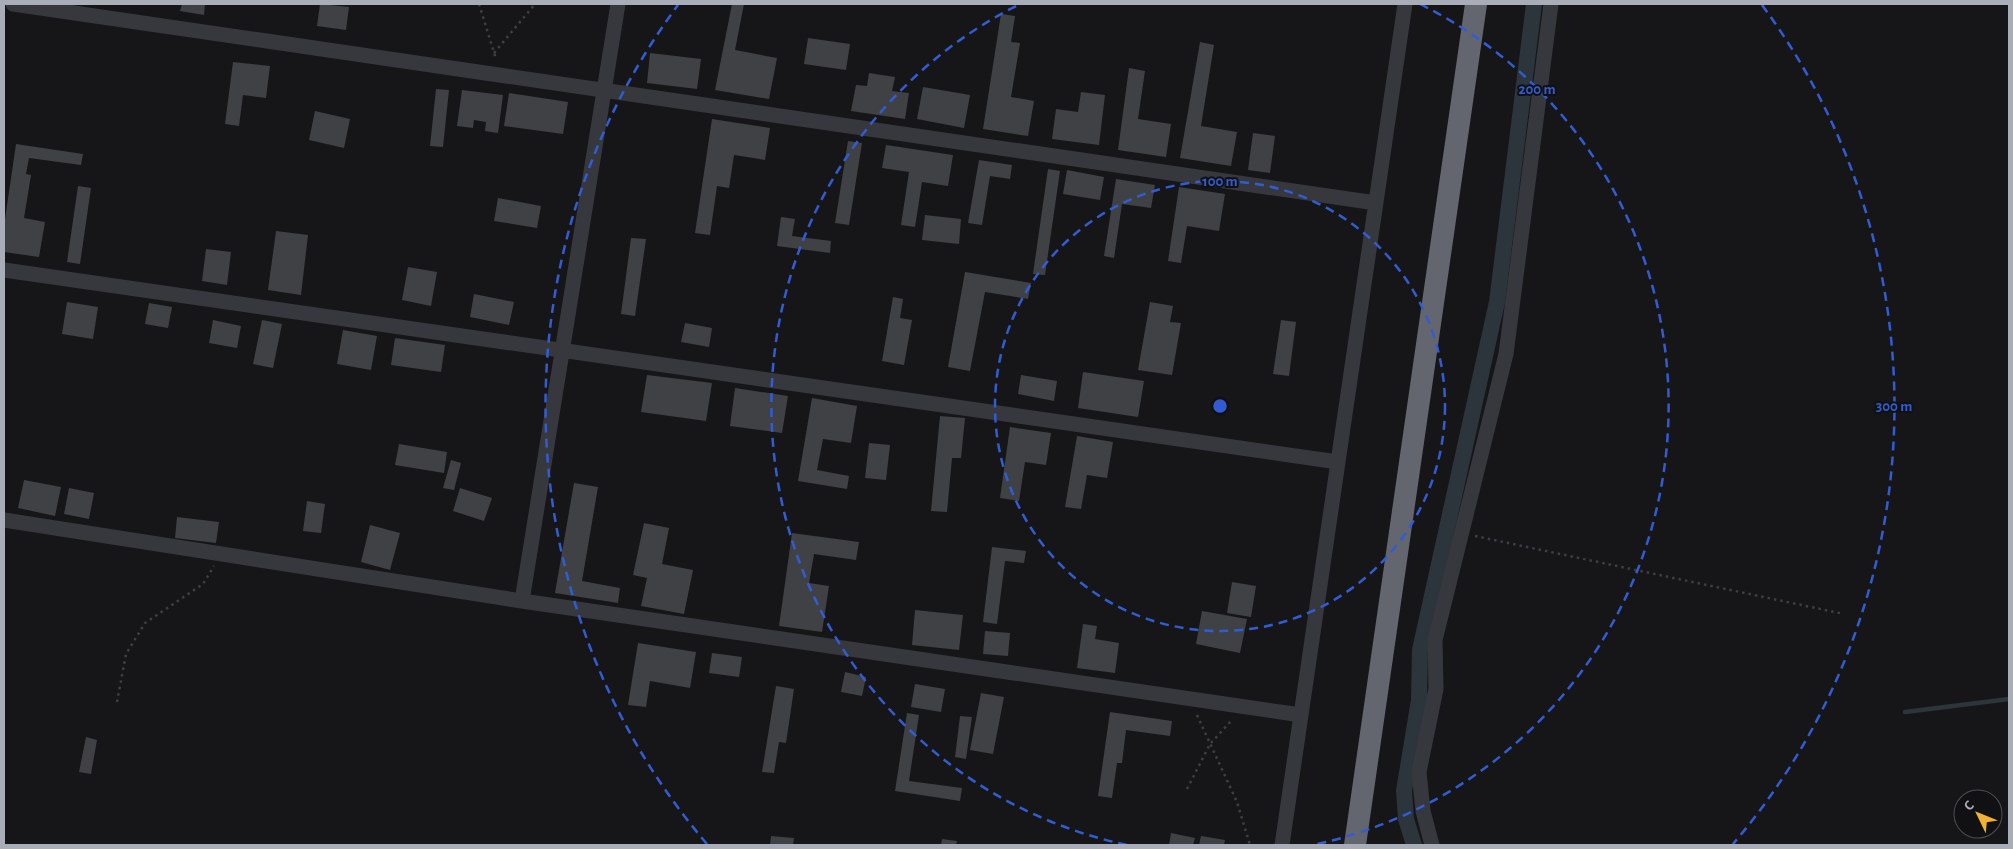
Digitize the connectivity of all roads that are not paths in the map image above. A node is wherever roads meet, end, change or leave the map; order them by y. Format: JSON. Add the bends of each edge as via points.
{"nodes":[{"id":1,"x":13,"y":4,"type":"edge"},
{"id":2,"x":618,"y":4,"type":"edge"},
{"id":3,"x":1405,"y":4,"type":"edge"},
{"id":4,"x":1476,"y":4,"type":"edge"},
{"id":5,"x":1551,"y":4,"type":"edge"},
{"id":6,"x":604,"y":90,"type":"junction"},
{"id":7,"x":1376,"y":203,"type":"junction"},
{"id":8,"x":4,"y":270,"type":"edge"},
{"id":9,"x":562,"y":350,"type":"junction"},
{"id":10,"x":1338,"y":462,"type":"junction"},
{"id":11,"x":4,"y":520,"type":"edge"},
{"id":12,"x":522,"y":601,"type":"junction"},
{"id":13,"x":1301,"y":715,"type":"junction"},
{"id":14,"x":1282,"y":845,"type":"edge"},
{"id":15,"x":1355,"y":845,"type":"edge"},
{"id":16,"x":1432,"y":845,"type":"edge"}],
"edges":[{"from":1,"to":6,"type":"street"},
{"from":2,"to":6,"type":"street"},
{"from":3,"to":7,"type":"street"},
{"from":4,"to":15,"type":"highway"},
{"from":5,"to":16,"type":"street","via":[[1506,354],[1435,640],[1436,690],[1419,772],[1423,811]]},
{"from":6,"to":7,"type":"street"},
{"from":6,"to":9,"type":"street"},
{"from":7,"to":10,"type":"street"},
{"from":8,"to":9,"type":"street"},
{"from":9,"to":10,"type":"street"},
{"from":9,"to":12,"type":"street"},
{"from":10,"to":13,"type":"street"},
{"from":11,"to":12,"type":"street"},
{"from":12,"to":13,"type":"street"},
{"from":13,"to":14,"type":"street"}]}
